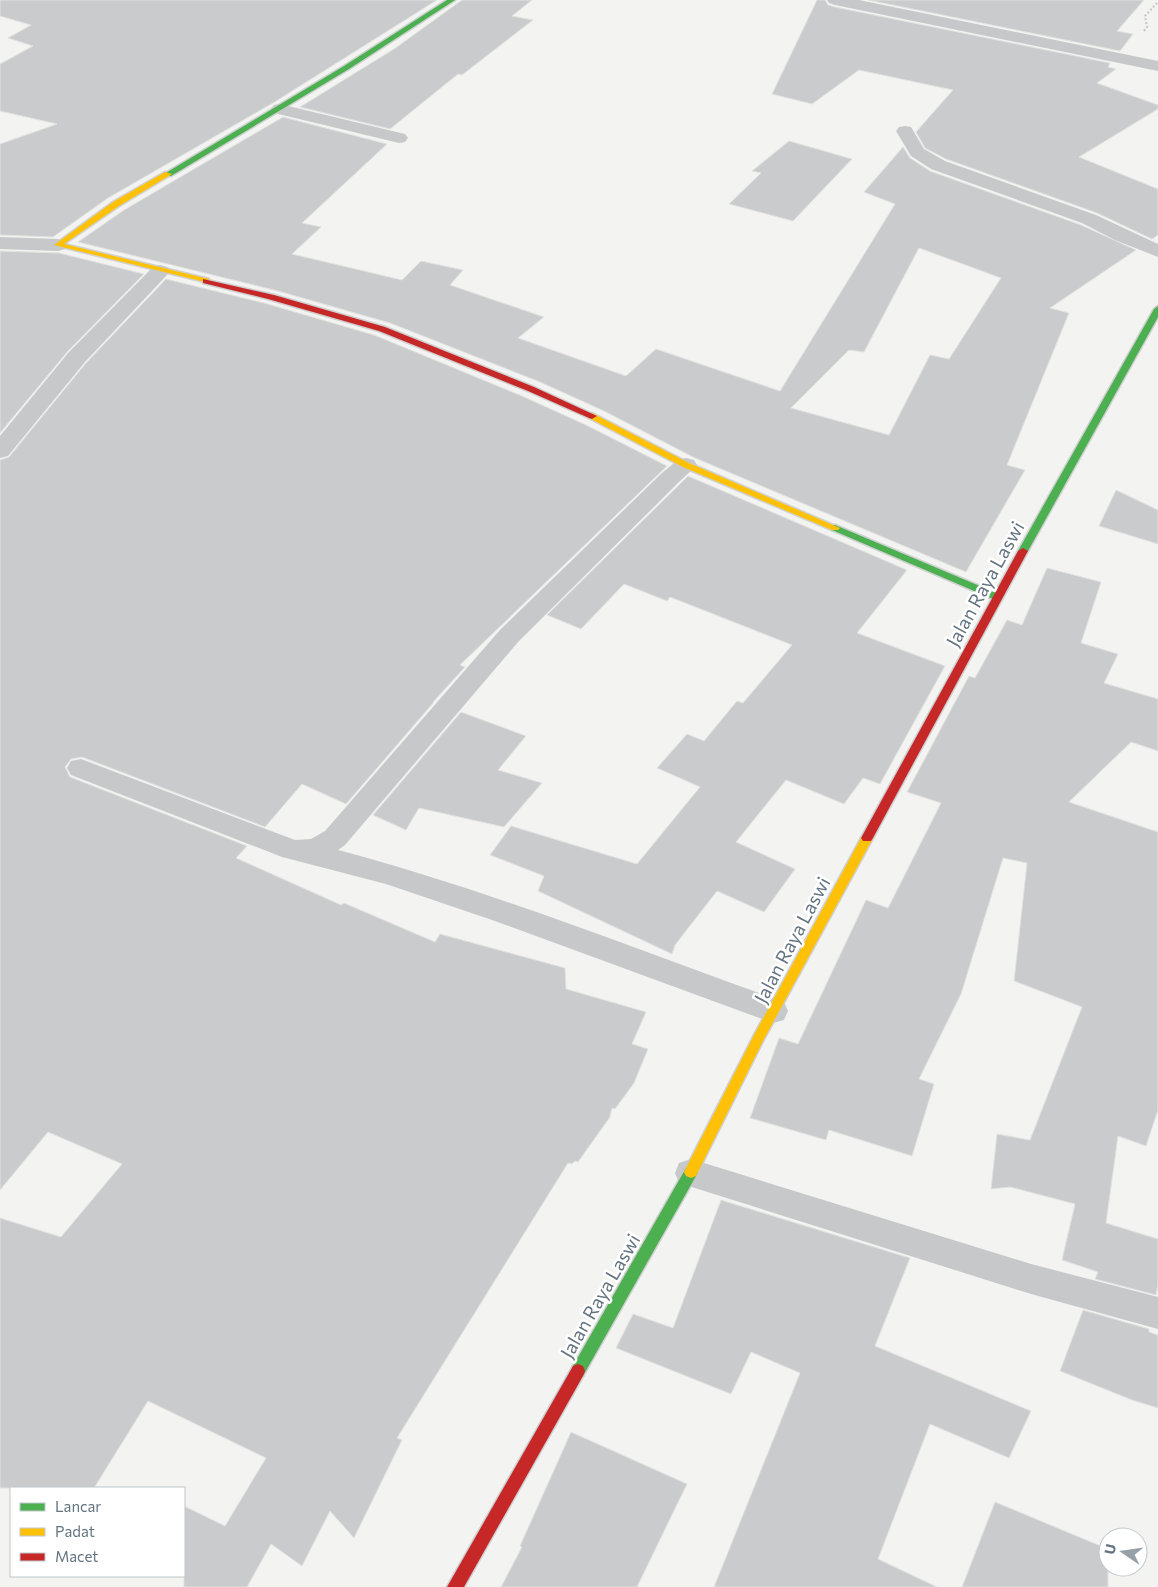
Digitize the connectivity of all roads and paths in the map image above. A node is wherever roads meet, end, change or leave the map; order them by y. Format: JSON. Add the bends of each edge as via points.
{"nodes":[{"id":1,"x":452,"y":0,"type":"edge"},
{"id":2,"x":835,"y":0,"type":"edge"},
{"id":3,"x":1158,"y":66,"type":"edge"},
{"id":4,"x":280,"y":109,"type":"junction"},
{"id":5,"x":905,"y":131,"type":"dead end"},
{"id":6,"x":399,"y":138,"type":"dead end"},
{"id":7,"x":0,"y":243,"type":"edge"},
{"id":8,"x":58,"y":245,"type":"junction"},
{"id":9,"x":1158,"y":251,"type":"edge"},
{"id":10,"x":160,"y":271,"type":"junction"},
{"id":11,"x":1158,"y":309,"type":"edge"},
{"id":12,"x":0,"y":451,"type":"edge"},
{"id":13,"x":686,"y":465,"type":"junction"},
{"id":14,"x":997,"y":597,"type":"junction"},
{"id":15,"x":81,"y":768,"type":"dead end"},
{"id":16,"x":300,"y":851,"type":"junction"},
{"id":17,"x":773,"y":1011,"type":"junction"},
{"id":18,"x":691,"y":1173,"type":"junction"},
{"id":19,"x":1158,"y":1313,"type":"edge"},
{"id":20,"x":455,"y":1587,"type":"edge"}],
"edges":[{"from":1,"to":4,"type":"street","via":[[388,44]]},
{"from":2,"to":3,"type":"street"},
{"from":4,"to":6,"type":"street"},
{"from":4,"to":8,"type":"street","via":[[116,204]]},
{"from":5,"to":9,"type":"street","via":[[918,152],[938,165],[1089,219]]},
{"from":7,"to":8,"type":"street"},
{"from":8,"to":10,"type":"street"},
{"from":10,"to":12,"type":"street","via":[[71,363]]},
{"from":10,"to":13,"type":"street","via":[[271,297],[382,329],[531,389]]},
{"from":11,"to":14,"type":"street","name":"Jalan Raya Laswi"},
{"from":13,"to":14,"type":"street"},
{"from":13,"to":16,"type":"street","via":[[509,636],[335,838],[328,845]]},
{"from":14,"to":17,"type":"street","name":"Jalan Raya Laswi"},
{"from":15,"to":16,"type":"street"},
{"from":16,"to":17,"type":"street","via":[[391,875],[502,912]]},
{"from":17,"to":18,"type":"street","name":"Jalan Raya Laswi"},
{"from":18,"to":19,"type":"street","via":[[1030,1279]]},
{"from":18,"to":20,"type":"street","name":"Jalan Raya Laswi"}]}
